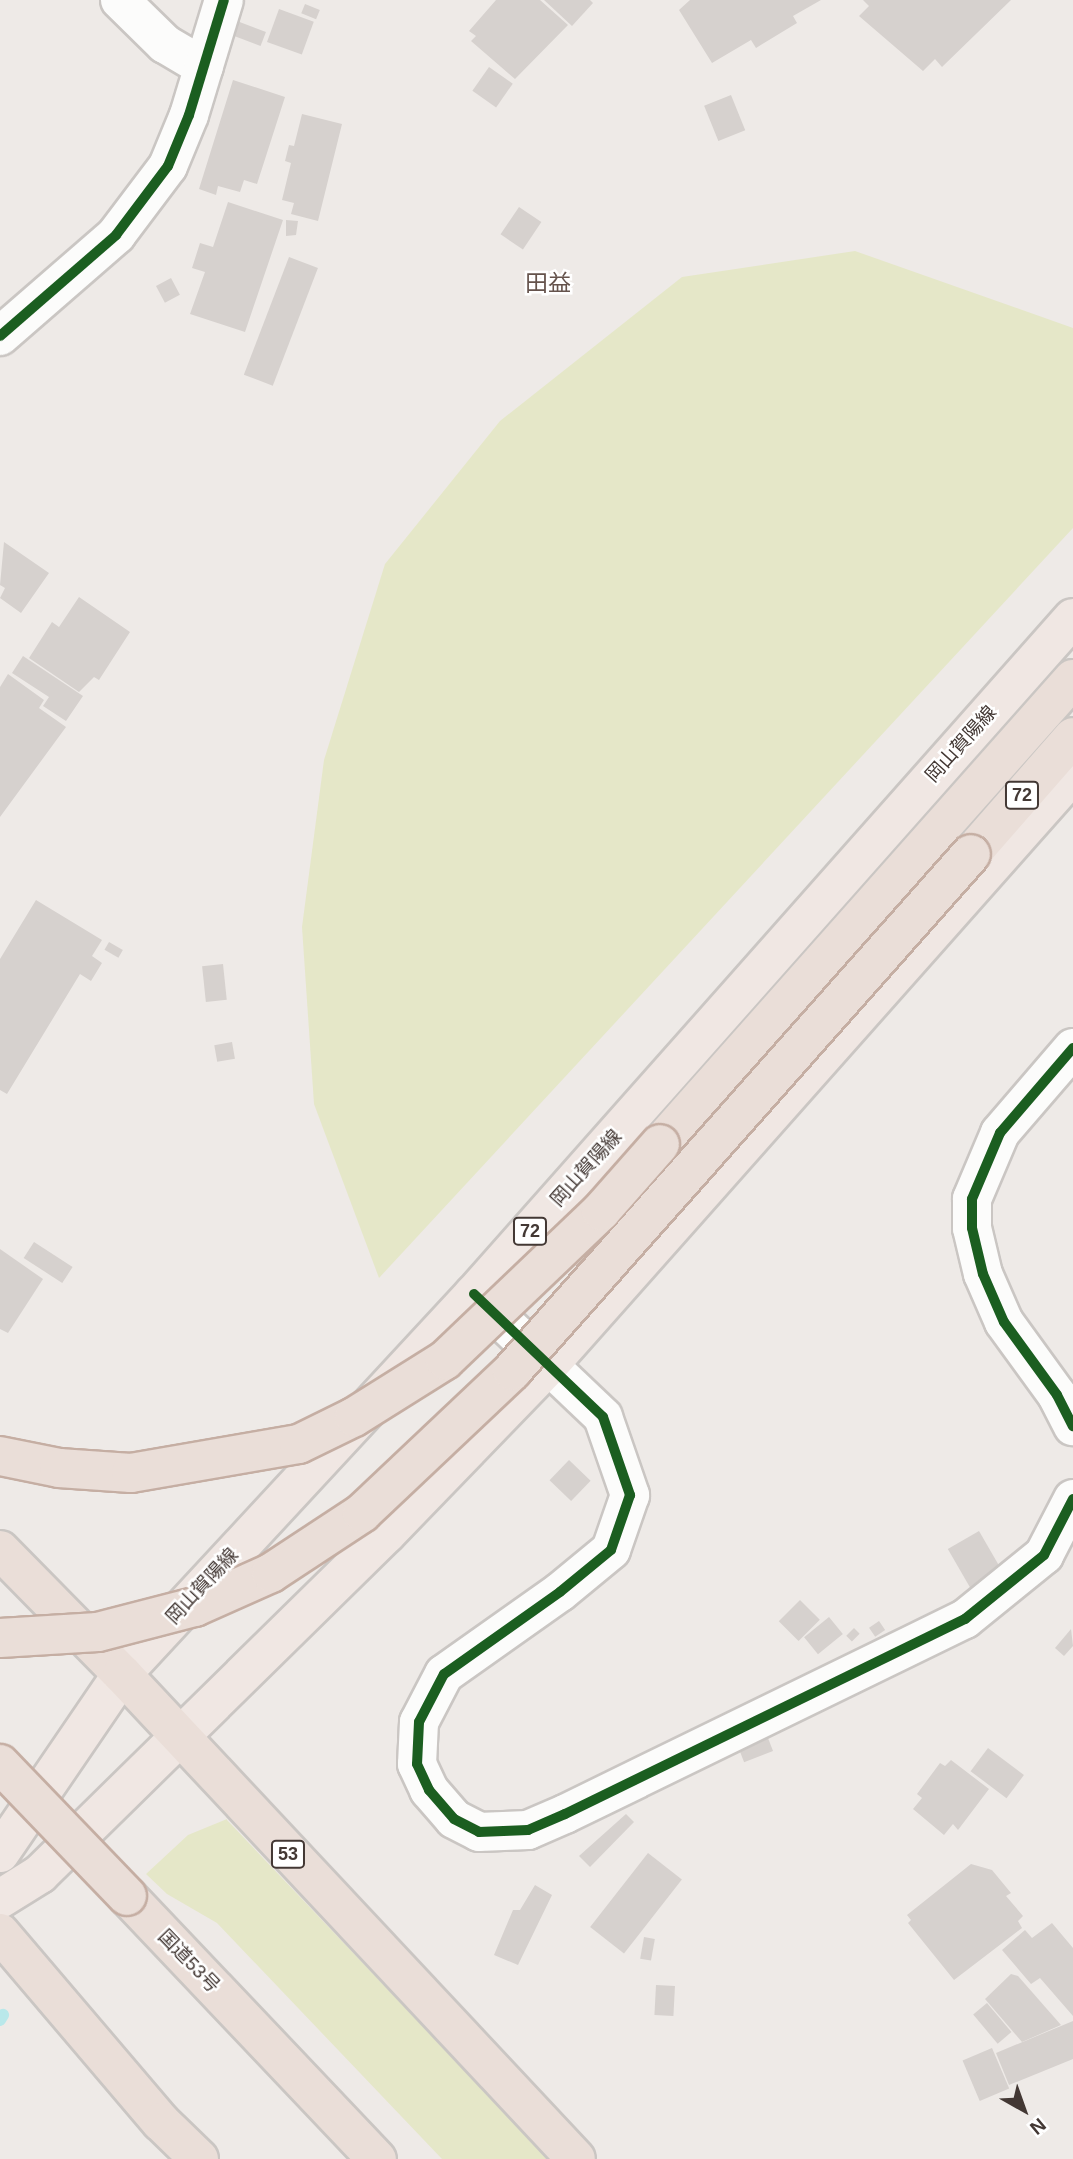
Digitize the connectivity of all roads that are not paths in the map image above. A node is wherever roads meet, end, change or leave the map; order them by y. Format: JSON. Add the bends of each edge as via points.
{"nodes":[{"id":1,"x":120,"y":0,"type":"edge"},
{"id":2,"x":224,"y":0,"type":"edge"},
{"id":3,"x":204,"y":67,"type":"junction"},
{"id":4,"x":0,"y":336,"type":"edge"},
{"id":5,"x":1073,"y":618,"type":"edge"},
{"id":6,"x":1073,"y":679,"type":"edge"},
{"id":7,"x":1073,"y":737,"type":"edge"},
{"id":8,"x":1073,"y":774,"type":"edge"},
{"id":9,"x":1073,"y":1048,"type":"edge"},
{"id":10,"x":474,"y":1294,"type":"junction"},
{"id":11,"x":549,"y":1365,"type":"junction"},
{"id":12,"x":1073,"y":1426,"type":"edge"},
{"id":13,"x":0,"y":1456,"type":"edge"},
{"id":14,"x":1073,"y":1499,"type":"edge"},
{"id":15,"x":0,"y":1550,"type":"edge"},
{"id":16,"x":0,"y":1638,"type":"edge"},
{"id":17,"x":122,"y":1674,"type":"junction"},
{"id":18,"x":177,"y":1737,"type":"junction"},
{"id":19,"x":0,"y":1764,"type":"edge"},
{"id":20,"x":0,"y":1853,"type":"edge"},
{"id":21,"x":0,"y":1899,"type":"edge"},
{"id":22,"x":0,"y":1933,"type":"edge"},
{"id":23,"x":199,"y":2159,"type":"edge"},
{"id":24,"x":377,"y":2159,"type":"edge"},
{"id":25,"x":576,"y":2159,"type":"edge"}],
"edges":[{"from":1,"to":3,"type":"street","via":[[165,44]]},
{"from":2,"to":3,"type":"street"},
{"from":3,"to":4,"type":"street","via":[[168,166],[116,235]]},
{"from":5,"to":10,"type":"main road","name":"岡山賀陽線","number":"72"},
{"from":6,"to":13,"type":"highway","number":"72","bridge":true,"via":[[601,1211],[446,1360],[354,1417],[299,1444],[131,1472],[59,1468]]},
{"from":7,"to":16,"type":"highway","number":"72","bridge":true,"via":[[512,1371],[362,1513],[271,1573],[195,1607],[98,1632]]},
{"from":8,"to":11,"type":"main road","number":"72"},
{"from":9,"to":12,"type":"street","via":[[1000,1133],[972,1199],[972,1228],[983,1274],[1004,1322],[1057,1395]]},
{"from":10,"to":11,"type":"street"},
{"from":10,"to":17,"type":"main road","name":"岡山賀陽線","number":"72"},
{"from":11,"to":14,"type":"street","via":[[603,1417],[630,1495],[611,1550],[444,1674],[419,1722],[417,1764],[429,1790],[454,1819],[479,1832],[528,1830],[565,1814],[965,1619],[1044,1555]]},
{"from":11,"to":18,"type":"main road","number":"72","via":[[386,1534]]},
{"from":15,"to":17,"type":"highway","number":"53"},
{"from":17,"to":18,"type":"highway","number":"53"},
{"from":17,"to":20,"type":"main road","name":"岡山賀陽線","number":"72"},
{"from":18,"to":21,"type":"main road","number":"72","via":[[40,1874]]},
{"from":18,"to":25,"type":"highway","number":"53"},
{"from":19,"to":24,"type":"highway","name":"国道53号","bridge":true},
{"from":22,"to":23,"type":"highway","via":[[161,2122]]}]}
